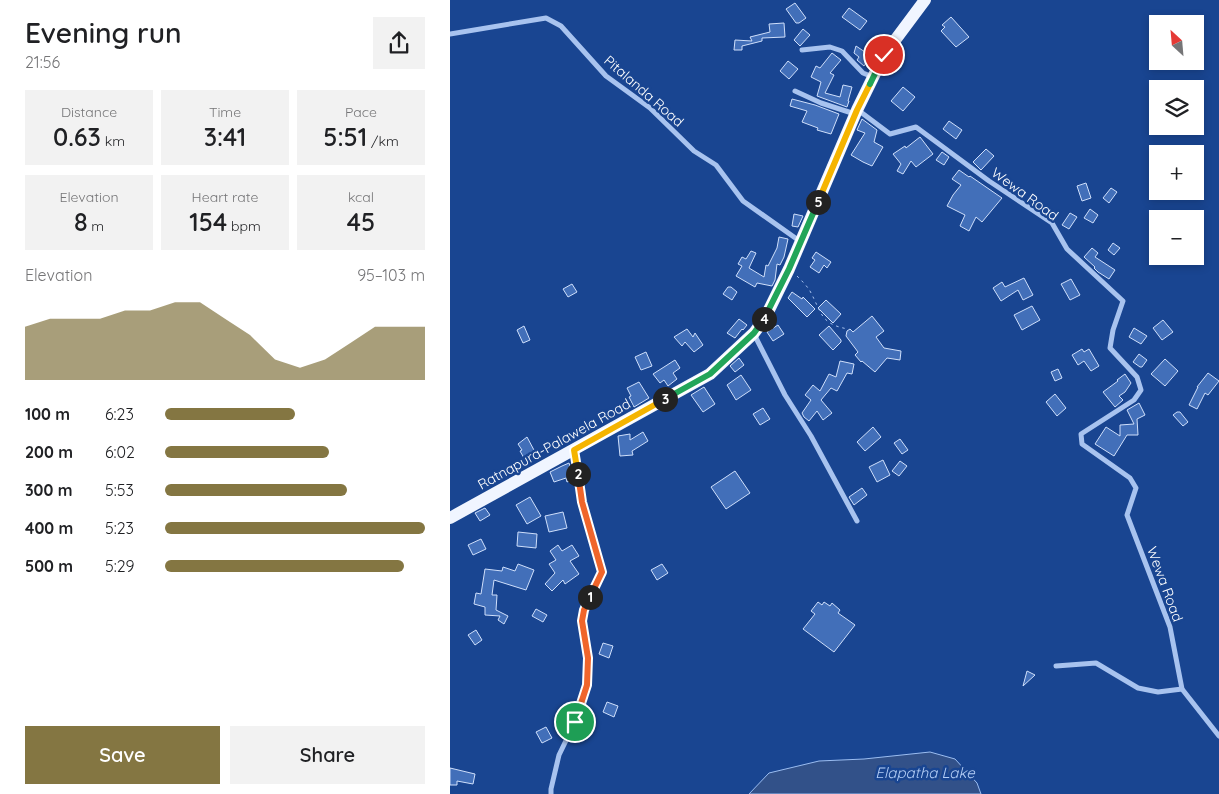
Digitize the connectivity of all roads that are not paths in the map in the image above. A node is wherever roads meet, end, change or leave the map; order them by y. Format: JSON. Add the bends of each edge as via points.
{"nodes":[{"id":1,"x":925,"y":0,"type":"edge"},
{"id":2,"x":450,"y":34,"type":"edge"},
{"id":3,"x":802,"y":50,"type":"dead end"},
{"id":4,"x":873,"y":78,"type":"junction"},
{"id":5,"x":795,"y":91,"type":"dead end"},
{"id":6,"x":856,"y":112,"type":"junction"},
{"id":7,"x":801,"y":242,"type":"junction"},
{"id":8,"x":754,"y":333,"type":"junction"},
{"id":9,"x":574,"y":450,"type":"junction"},
{"id":10,"x":450,"y":518,"type":"edge"},
{"id":11,"x":857,"y":521,"type":"dead end"},
{"id":12,"x":1056,"y":666,"type":"dead end"},
{"id":13,"x":1182,"y":689,"type":"junction"},
{"id":14,"x":1219,"y":736,"type":"edge"},
{"id":15,"x":551,"y":794,"type":"edge"}],
"edges":[{"from":1,"to":4,"type":"main road","name":"Ratnapura-Palawela Road","via":[[884,55]]},
{"from":2,"to":7,"type":"street","name":"Pitalanda Road","via":[[546,18],[560,26],[606,76],[650,108],[694,151],[716,165],[743,201]]},
{"from":3,"to":4,"type":"street","via":[[830,47],[842,51],[863,73]]},
{"from":4,"to":6,"type":"main road","name":"Ratnapura-Palawela Road"},
{"from":5,"to":6,"type":"street","via":[[821,103]]},
{"from":6,"to":7,"type":"main road","name":"Ratnapura-Palawela Road"},
{"from":6,"to":13,"type":"street","name":"Wewa Road","via":[[890,134],[916,127],[989,182],[1052,223],[1067,249],[1123,301],[1110,348],[1137,377],[1141,390],[1134,400],[1081,434],[1082,444],[1130,478],[1136,488],[1127,515],[1170,627]]},
{"from":7,"to":8,"type":"main road","name":"Ratnapura-Palawela Road","via":[[765,318]]},
{"from":8,"to":9,"type":"main road","name":"Ratnapura-Palawela Road","via":[[710,374]]},
{"from":8,"to":11,"type":"street"},
{"from":9,"to":10,"type":"main road","name":"Ratnapura-Palawela Road"},
{"from":9,"to":15,"type":"street","via":[[582,502],[602,572],[582,621],[588,658],[587,685],[575,722],[559,755]]},
{"from":12,"to":13,"type":"street","via":[[1096,663],[1138,688],[1158,692]]},
{"from":13,"to":14,"type":"street","name":"Wewa Road"}]}
